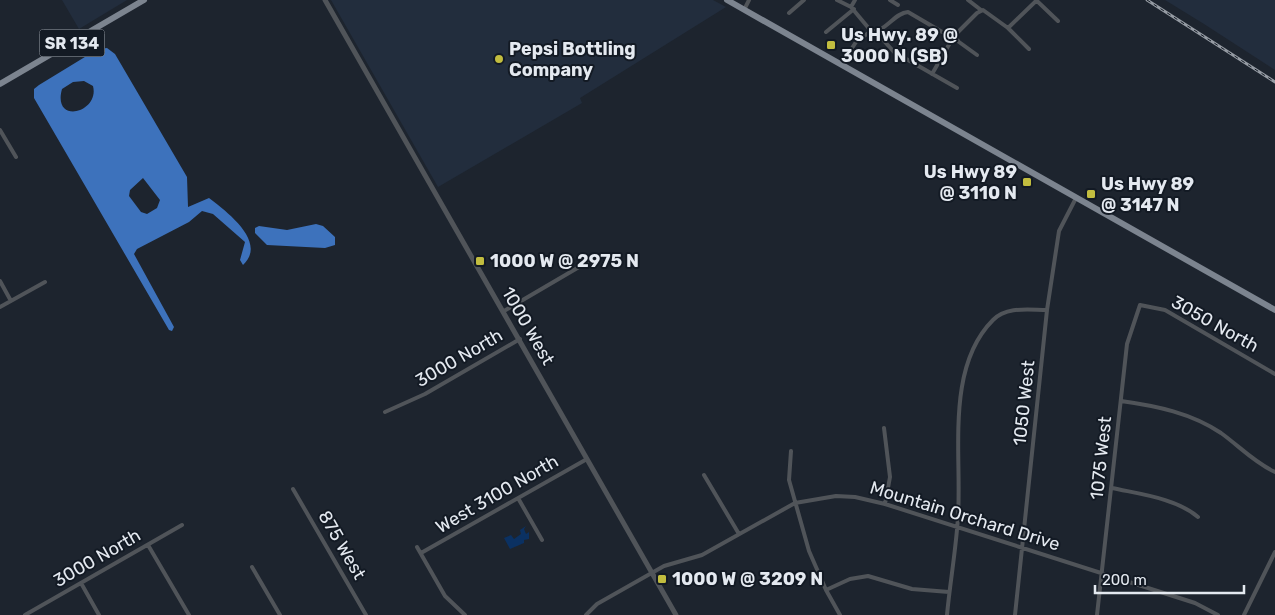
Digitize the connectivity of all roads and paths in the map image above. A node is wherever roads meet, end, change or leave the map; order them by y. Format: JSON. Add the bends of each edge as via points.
{"nodes":[{"id":1,"x":144,"y":0,"type":"edge"},
{"id":2,"x":325,"y":0,"type":"edge"},
{"id":3,"x":727,"y":0,"type":"edge"},
{"id":4,"x":749,"y":0,"type":"edge"},
{"id":5,"x":804,"y":0,"type":"edge"},
{"id":6,"x":837,"y":0,"type":"edge"},
{"id":7,"x":855,"y":0,"type":"edge"},
{"id":8,"x":890,"y":0,"type":"edge"},
{"id":9,"x":968,"y":0,"type":"edge"},
{"id":10,"x":1037,"y":0,"type":"edge"},
{"id":11,"x":898,"y":5,"type":"dead end"},
{"id":12,"x":852,"y":8,"type":"junction"},
{"id":13,"x":744,"y":10,"type":"junction"},
{"id":14,"x":981,"y":10,"type":"junction"},
{"id":15,"x":789,"y":13,"type":"dead end"},
{"id":16,"x":1058,"y":22,"type":"dead end"},
{"id":17,"x":1008,"y":28,"type":"junction"},
{"id":18,"x":874,"y":31,"type":"junction"},
{"id":19,"x":826,"y":32,"type":"dead end"},
{"id":20,"x":954,"y":36,"type":"junction"},
{"id":21,"x":1029,"y":49,"type":"dead end"},
{"id":22,"x":977,"y":55,"type":"dead end"},
{"id":23,"x":841,"y":65,"type":"junction"},
{"id":24,"x":932,"y":74,"type":"junction"},
{"id":25,"x":0,"y":84,"type":"edge"},
{"id":26,"x":957,"y":88,"type":"dead end"},
{"id":27,"x":1,"y":133,"type":"edge"},
{"id":28,"x":16,"y":157,"type":"dead end"},
{"id":29,"x":1076,"y":198,"type":"junction"},
{"id":30,"x":591,"y":260,"type":"dead end"},
{"id":31,"x":0,"y":281,"type":"edge"},
{"id":32,"x":45,"y":282,"type":"dead end"},
{"id":33,"x":11,"y":301,"type":"junction"},
{"id":34,"x":1140,"y":305,"type":"joint"},
{"id":35,"x":0,"y":307,"type":"edge"},
{"id":36,"x":1047,"y":310,"type":"junction"},
{"id":37,"x":1275,"y":310,"type":"edge"},
{"id":38,"x":504,"y":311,"type":"junction"},
{"id":39,"x":520,"y":339,"type":"junction"},
{"id":40,"x":1275,"y":374,"type":"edge"},
{"id":41,"x":1121,"y":401,"type":"junction"},
{"id":42,"x":385,"y":412,"type":"dead end"},
{"id":43,"x":884,"y":428,"type":"dead end"},
{"id":44,"x":792,"y":451,"type":"dead end"},
{"id":45,"x":587,"y":458,"type":"junction"},
{"id":46,"x":1275,"y":472,"type":"edge"},
{"id":47,"x":704,"y":475,"type":"dead end"},
{"id":48,"x":1112,"y":488,"type":"junction"},
{"id":49,"x":294,"y":489,"type":"dead end"},
{"id":50,"x":518,"y":498,"type":"junction"},
{"id":51,"x":795,"y":503,"type":"junction"},
{"id":52,"x":885,"y":504,"type":"junction"},
{"id":53,"x":1198,"y":517,"type":"dead end"},
{"id":54,"x":182,"y":525,"type":"dead end"},
{"id":55,"x":957,"y":528,"type":"junction"},
{"id":56,"x":739,"y":534,"type":"junction"},
{"id":57,"x":542,"y":540,"type":"dead end"},
{"id":58,"x":148,"y":545,"type":"junction"},
{"id":59,"x":418,"y":547,"type":"dead end"},
{"id":60,"x":1023,"y":549,"type":"junction"},
{"id":61,"x":1275,"y":552,"type":"edge"},
{"id":62,"x":421,"y":553,"type":"junction"},
{"id":63,"x":252,"y":567,"type":"dead end"},
{"id":64,"x":652,"y":572,"type":"junction"},
{"id":65,"x":1102,"y":573,"type":"junction"},
{"id":66,"x":81,"y":583,"type":"junction"},
{"id":67,"x":826,"y":590,"type":"junction"},
{"id":68,"x":949,"y":592,"type":"junction"},
{"id":69,"x":25,"y":615,"type":"edge"},
{"id":70,"x":99,"y":615,"type":"edge"},
{"id":71,"x":189,"y":615,"type":"edge"},
{"id":72,"x":280,"y":615,"type":"edge"},
{"id":73,"x":366,"y":615,"type":"edge"},
{"id":74,"x":465,"y":615,"type":"edge"},
{"id":75,"x":586,"y":615,"type":"edge"},
{"id":76,"x":676,"y":615,"type":"edge"},
{"id":77,"x":840,"y":615,"type":"edge"},
{"id":78,"x":946,"y":615,"type":"edge"},
{"id":79,"x":1015,"y":615,"type":"edge"},
{"id":80,"x":1098,"y":615,"type":"edge"},
{"id":81,"x":1218,"y":615,"type":"edge"},
{"id":82,"x":1244,"y":615,"type":"edge"}],
"edges":[{"from":1,"to":25,"type":"main road","number":"SR 134"},
{"from":2,"to":38,"type":"street","name":"1000 West"},
{"from":3,"to":13,"type":"main road"},
{"from":4,"to":13,"type":"street"},
{"from":5,"to":15,"type":"street"},
{"from":6,"to":12,"type":"street"},
{"from":7,"to":12,"type":"street"},
{"from":8,"to":11,"type":"street"},
{"from":9,"to":14,"type":"street"},
{"from":10,"to":16,"type":"street"},
{"from":10,"to":17,"type":"street"},
{"from":12,"to":18,"type":"street"},
{"from":12,"to":19,"type":"street"},
{"from":13,"to":23,"type":"main road"},
{"from":14,"to":17,"type":"street"},
{"from":14,"to":20,"type":"street"},
{"from":17,"to":21,"type":"street"},
{"from":18,"to":20,"type":"street","via":[[901,13],[908,12]]},
{"from":18,"to":23,"type":"street","via":[[856,42]]},
{"from":18,"to":24,"type":"street","via":[[887,47]]},
{"from":20,"to":22,"type":"street"},
{"from":20,"to":24,"type":"street"},
{"from":23,"to":29,"type":"main road"},
{"from":24,"to":26,"type":"street"},
{"from":27,"to":28,"type":"street"},
{"from":29,"to":36,"type":"street","name":"1050 West","via":[[1059,231]]},
{"from":29,"to":37,"type":"main road"},
{"from":30,"to":38,"type":"street","name":"3000 North"},
{"from":31,"to":33,"type":"street"},
{"from":32,"to":33,"type":"street"},
{"from":33,"to":35,"type":"street"},
{"from":34,"to":40,"type":"street","name":"3050 North","via":[[1165,310]]},
{"from":34,"to":41,"type":"street","name":"1075 West","via":[[1127,344]]},
{"from":36,"to":55,"type":"street","via":[[1013,310],[998,317],[966,364],[959,432]]},
{"from":36,"to":60,"type":"street","name":"1050 West"},
{"from":38,"to":39,"type":"street","name":"1000 West"},
{"from":39,"to":42,"type":"street","name":"3000 North","via":[[426,394]]},
{"from":39,"to":45,"type":"street","name":"1000 West"},
{"from":41,"to":46,"type":"street","via":[[1160,407],[1187,416],[1222,434]]},
{"from":41,"to":48,"type":"street","name":"1075 West"},
{"from":43,"to":52,"type":"street","via":[[890,477]]},
{"from":44,"to":51,"type":"street","via":[[788,473]]},
{"from":45,"to":50,"type":"street","name":"West 3100 North"},
{"from":45,"to":64,"type":"street","name":"1000 West"},
{"from":47,"to":56,"type":"street"},
{"from":48,"to":53,"type":"street","via":[[1154,497],[1190,510]]},
{"from":48,"to":65,"type":"street","name":"1075 West"},
{"from":49,"to":73,"type":"street","name":"875 West"},
{"from":50,"to":57,"type":"street"},
{"from":50,"to":62,"type":"street","name":"West 3100 North"},
{"from":51,"to":52,"type":"street","name":"Mountain Orchard Drive","via":[[836,496]]},
{"from":51,"to":56,"type":"street","name":"Mountain Orchard Drive"},
{"from":51,"to":67,"type":"street","via":[[809,551]]},
{"from":52,"to":55,"type":"street","name":"Mountain Orchard Drive"},
{"from":54,"to":58,"type":"street","name":"3000 North"},
{"from":55,"to":60,"type":"street","name":"Mountain Orchard Drive"},
{"from":55,"to":68,"type":"street"},
{"from":56,"to":64,"type":"street","name":"Mountain Orchard Drive","via":[[695,559],[672,563]]},
{"from":58,"to":66,"type":"street","name":"3000 North"},
{"from":58,"to":71,"type":"street"},
{"from":59,"to":62,"type":"street"},
{"from":60,"to":65,"type":"street","name":"Mountain Orchard Drive"},
{"from":60,"to":79,"type":"street","name":"1050 West"},
{"from":61,"to":82,"type":"street"},
{"from":62,"to":74,"type":"street","via":[[445,596]]},
{"from":63,"to":72,"type":"street"},
{"from":64,"to":75,"type":"street","name":"Mountain Orchard Drive","via":[[597,604]]},
{"from":64,"to":76,"type":"street","name":"1000 West"},
{"from":65,"to":80,"type":"street","name":"1075 West"},
{"from":65,"to":81,"type":"street","name":"Mountain Orchard Drive","via":[[1195,603]]},
{"from":66,"to":69,"type":"street","name":"3000 North"},
{"from":66,"to":70,"type":"street"},
{"from":67,"to":68,"type":"street","via":[[850,579],[876,576],[912,589]]},
{"from":67,"to":77,"type":"street"},
{"from":68,"to":78,"type":"street"}]}
